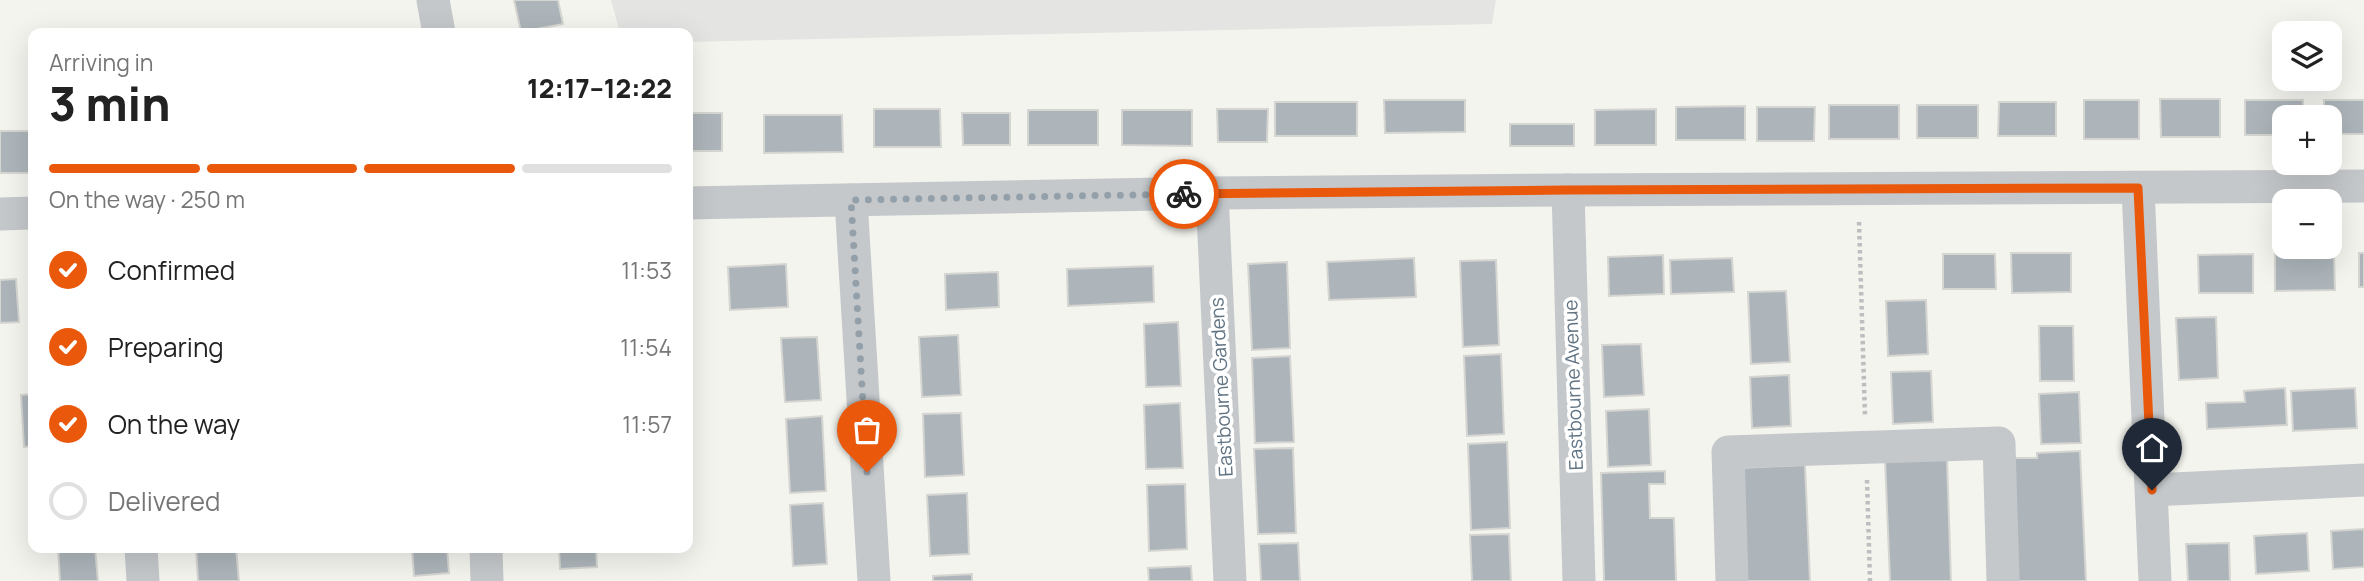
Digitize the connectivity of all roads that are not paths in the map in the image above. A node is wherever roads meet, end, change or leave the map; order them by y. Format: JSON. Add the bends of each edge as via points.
{"nodes":[{"id":1,"x":433,"y":0,"type":"edge"},
{"id":2,"x":438,"y":28,"type":"edge"},
{"id":3,"x":2364,"y":186,"type":"edge"},
{"id":4,"x":2138,"y":188,"type":"junction"},
{"id":5,"x":1567,"y":190,"type":"junction"},
{"id":6,"x":1212,"y":194,"type":"junction"},
{"id":7,"x":851,"y":200,"type":"junction"},
{"id":8,"x":693,"y":203,"type":"edge"},
{"id":9,"x":28,"y":213,"type":"edge"},
{"id":10,"x":0,"y":214,"type":"edge"},
{"id":11,"x":2364,"y":480,"type":"edge"},
{"id":12,"x":2152,"y":490,"type":"junction"},
{"id":13,"x":141,"y":553,"type":"edge"},
{"id":14,"x":486,"y":553,"type":"edge"},
{"id":15,"x":143,"y":581,"type":"edge"},
{"id":16,"x":487,"y":581,"type":"edge"},
{"id":17,"x":874,"y":581,"type":"edge"},
{"id":18,"x":1230,"y":581,"type":"edge"},
{"id":19,"x":1579,"y":581,"type":"edge"},
{"id":20,"x":1732,"y":581,"type":"edge"},
{"id":21,"x":2003,"y":581,"type":"edge"},
{"id":22,"x":2155,"y":581,"type":"edge"}],
"edges":[{"from":1,"to":2,"type":"street"},
{"from":3,"to":4,"type":"street"},
{"from":4,"to":5,"type":"street"},
{"from":4,"to":12,"type":"street"},
{"from":5,"to":6,"type":"street"},
{"from":5,"to":19,"type":"street","name":"Eastbourne Avenue"},
{"from":6,"to":7,"type":"street"},
{"from":6,"to":18,"type":"street","name":"Eastbourne Gardens"},
{"from":7,"to":8,"type":"street"},
{"from":7,"to":17,"type":"street"},
{"from":9,"to":10,"type":"street"},
{"from":11,"to":12,"type":"street"},
{"from":12,"to":22,"type":"street"},
{"from":13,"to":15,"type":"street"},
{"from":14,"to":16,"type":"street"},
{"from":20,"to":21,"type":"street","via":[[1728,452],[1999,443]]}]}
